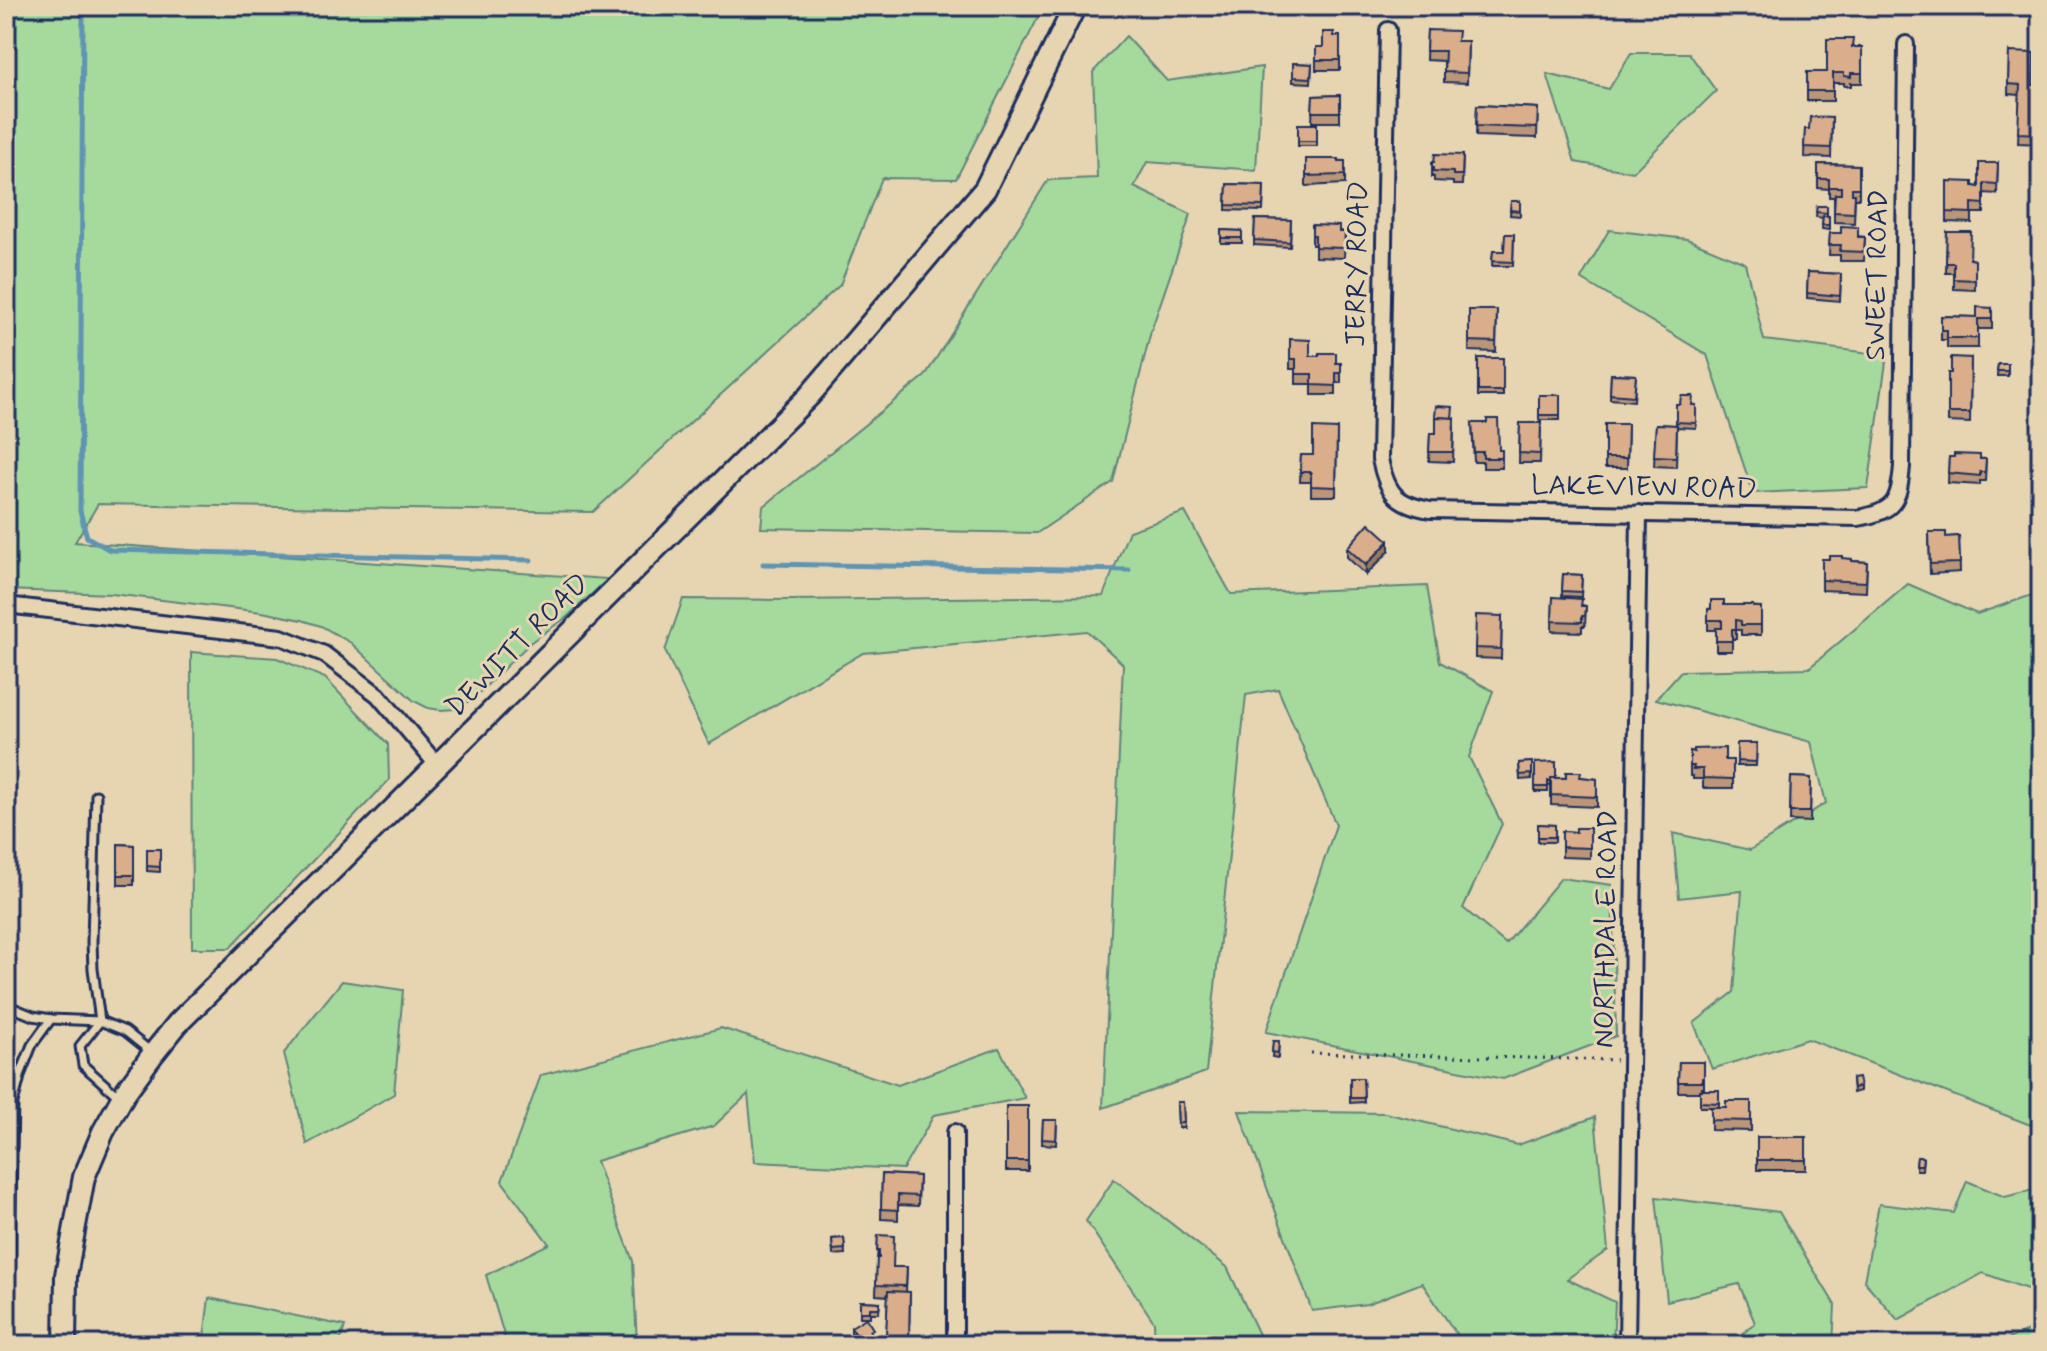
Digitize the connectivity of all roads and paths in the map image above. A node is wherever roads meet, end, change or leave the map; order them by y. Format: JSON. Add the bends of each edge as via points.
{"nodes":[{"id":1,"x":1075,"y":6,"type":"edge"},
{"id":2,"x":1388,"y":30,"type":"dead end"},
{"id":3,"x":1906,"y":44,"type":"dead end"},
{"id":4,"x":1395,"y":495,"type":"joint"},
{"id":5,"x":1893,"y":505,"type":"joint"},
{"id":6,"x":1639,"y":513,"type":"junction"},
{"id":7,"x":6,"y":605,"type":"edge"},
{"id":8,"x":438,"y":766,"type":"junction"},
{"id":9,"x":96,"y":795,"type":"dead end"},
{"id":10,"x":6,"y":1005,"type":"edge"},
{"id":11,"x":51,"y":1019,"type":"junction"},
{"id":12,"x":100,"y":1021,"type":"junction"},
{"id":13,"x":1311,"y":1053,"type":"dead end"},
{"id":14,"x":153,"y":1054,"type":"junction"},
{"id":15,"x":1631,"y":1060,"type":"junction"},
{"id":16,"x":122,"y":1099,"type":"junction"},
{"id":17,"x":955,"y":1132,"type":"dead end"},
{"id":18,"x":8,"y":1345,"type":"edge"},
{"id":19,"x":65,"y":1345,"type":"edge"},
{"id":20,"x":955,"y":1345,"type":"edge"},
{"id":21,"x":1627,"y":1345,"type":"edge"}],
"edges":[{"from":1,"to":8,"type":"street","name":"DEWITT ROAD","via":[[985,189],[809,396]]},
{"from":2,"to":4,"type":"street","name":"JERRY ROAD","via":[[1380,459]]},
{"from":3,"to":5,"type":"street","name":"SWEET ROAD","via":[[1902,466]]},
{"from":4,"to":6,"type":"street","name":"LAKEVIEW ROAD","via":[[1409,506],[1430,510]]},
{"from":5,"to":6,"type":"street","name":"LAKEVIEW ROAD","via":[[1858,518]]},
{"from":6,"to":15,"type":"street","name":"NORTHDALE ROAD"},
{"from":7,"to":8,"type":"street","via":[[281,637],[324,654],[378,695]]},
{"from":8,"to":14,"type":"street","name":"DEWITT ROAD","via":[[178,1023]]},
{"from":9,"to":12,"type":"lane","via":[[92,942]]},
{"from":10,"to":11,"type":"lane"},
{"from":11,"to":12,"type":"lane"},
{"from":11,"to":18,"type":"lane","via":[[32,1045],[13,1104]]},
{"from":12,"to":14,"type":"lane","via":[[125,1031]]},
{"from":12,"to":16,"type":"lane","via":[[80,1046],[83,1065]]},
{"from":13,"to":15,"type":"path"},
{"from":14,"to":16,"type":"street","name":"DEWITT ROAD"},
{"from":15,"to":21,"type":"street","name":"NORTHDALE ROAD"},
{"from":16,"to":19,"type":"street","name":"DEWITT ROAD","via":[[84,1177],[66,1275]]},
{"from":17,"to":20,"type":"street"}]}
